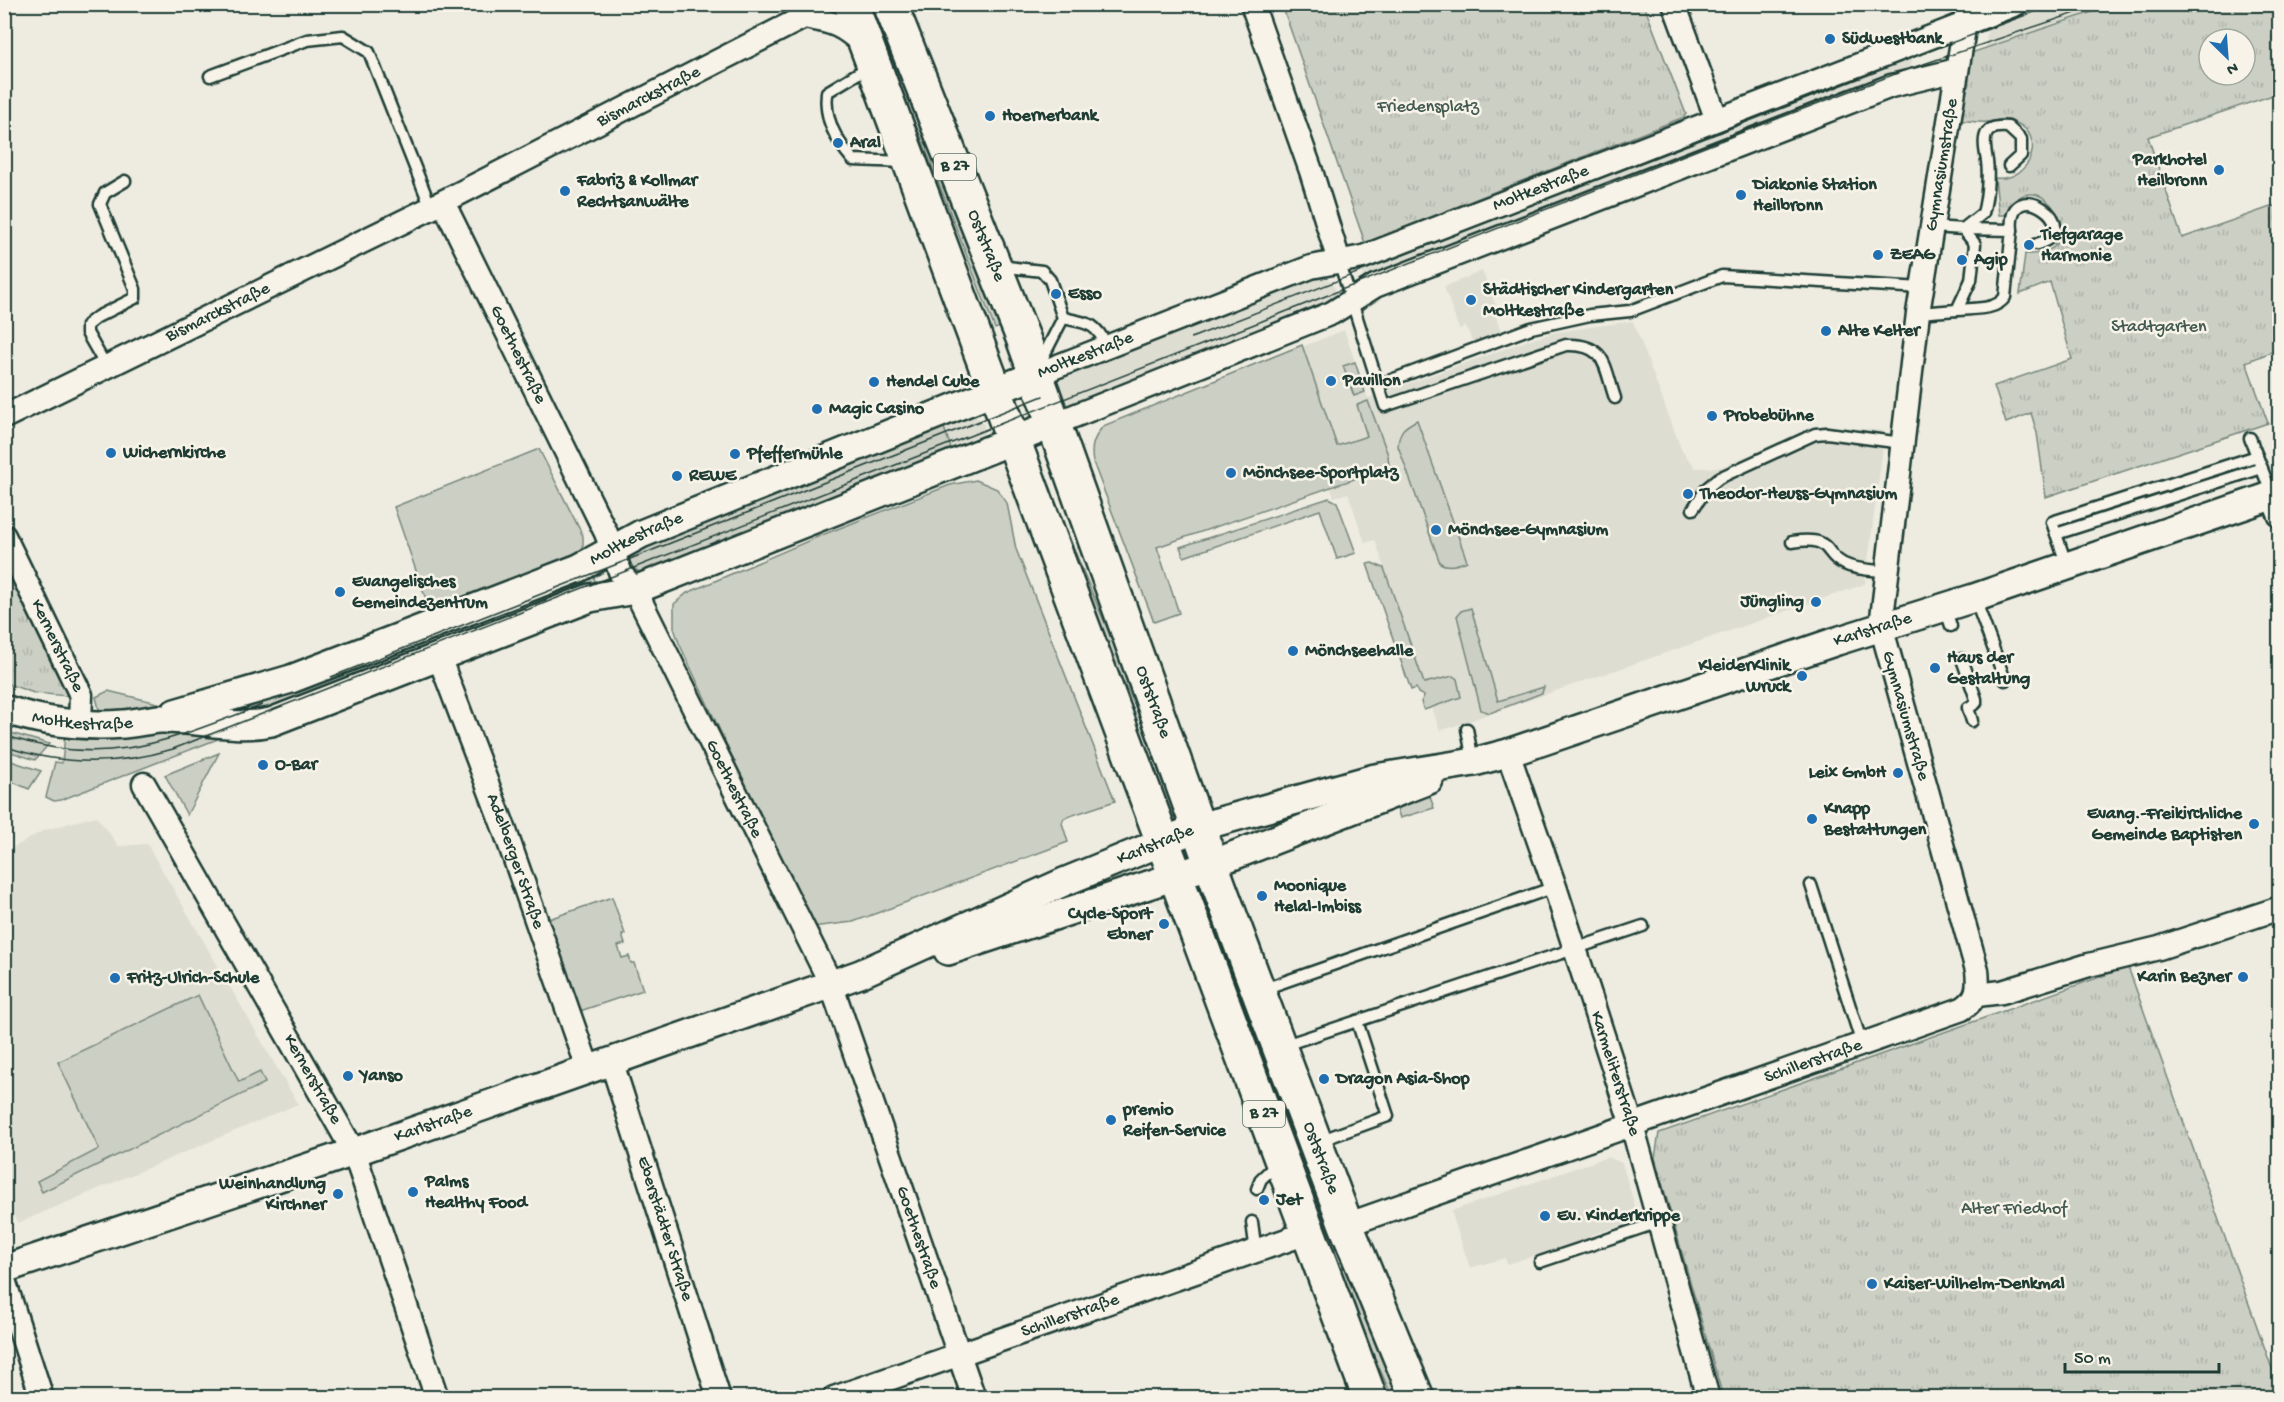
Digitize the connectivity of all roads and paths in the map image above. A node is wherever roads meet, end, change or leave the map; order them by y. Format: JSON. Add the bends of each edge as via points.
{"nodes":[{"id":1,"x":851,"y":4,"type":"edge"},
{"id":2,"x":890,"y":4,"type":"edge"},
{"id":3,"x":1252,"y":4,"type":"edge"},
{"id":4,"x":1674,"y":4,"type":"edge"},
{"id":5,"x":2016,"y":4,"type":"edge"},
{"id":6,"x":1966,"y":15,"type":"edge"},
{"id":7,"x":870,"y":56,"type":"junction"},
{"id":8,"x":1957,"y":70,"type":"junction"},
{"id":9,"x":210,"y":76,"type":"dead end"},
{"id":10,"x":1717,"y":120,"type":"junction"},
{"id":11,"x":910,"y":162,"type":"junction"},
{"id":12,"x":2009,"y":166,"type":"dead end"},
{"id":13,"x":125,"y":181,"type":"dead end"},
{"id":14,"x":437,"y":205,"type":"junction"},
{"id":15,"x":1932,"y":227,"type":"junction"},
{"id":16,"x":1963,"y":229,"type":"junction"},
{"id":17,"x":2012,"y":230,"type":"junction"},
{"id":18,"x":2037,"y":244,"type":"dead end"},
{"id":19,"x":1338,"y":261,"type":"junction"},
{"id":20,"x":994,"y":265,"type":"junction"},
{"id":21,"x":1922,"y":288,"type":"junction"},
{"id":22,"x":1352,"y":302,"type":"junction"},
{"id":23,"x":1957,"y":310,"type":"junction"},
{"id":24,"x":1918,"y":313,"type":"junction"},
{"id":25,"x":1063,"y":318,"type":"junction"},
{"id":26,"x":1107,"y":346,"type":"junction"},
{"id":27,"x":107,"y":368,"type":"junction"},
{"id":28,"x":1035,"y":375,"type":"junction"},
{"id":29,"x":1378,"y":385,"type":"junction"},
{"id":30,"x":996,"y":391,"type":"junction"},
{"id":31,"x":1615,"y":398,"type":"dead end"},
{"id":32,"x":4,"y":417,"type":"edge"},
{"id":33,"x":1054,"y":424,"type":"junction"},
{"id":34,"x":2250,"y":438,"type":"dead end"},
{"id":35,"x":1013,"y":440,"type":"junction"},
{"id":36,"x":1902,"y":443,"type":"junction"},
{"id":37,"x":2257,"y":456,"type":"junction"},
{"id":38,"x":2262,"y":468,"type":"junction"},
{"id":39,"x":2277,"y":502,"type":"edge"},
{"id":40,"x":1694,"y":509,"type":"dead end"},
{"id":41,"x":2056,"y":534,"type":"junction"},
{"id":42,"x":4,"y":536,"type":"edge"},
{"id":43,"x":1792,"y":542,"type":"dead end"},
{"id":44,"x":613,"y":550,"type":"junction"},
{"id":45,"x":2067,"y":566,"type":"junction"},
{"id":46,"x":1887,"y":572,"type":"junction"},
{"id":47,"x":635,"y":590,"type":"junction"},
{"id":48,"x":1974,"y":598,"type":"junction"},
{"id":49,"x":1881,"y":627,"type":"junction"},
{"id":50,"x":439,"y":657,"type":"junction"},
{"id":51,"x":1962,"y":659,"type":"dead end"},
{"id":52,"x":2005,"y":680,"type":"dead end"},
{"id":53,"x":4,"y":709,"type":"edge"},
{"id":54,"x":160,"y":719,"type":"junction"},
{"id":55,"x":1972,"y":721,"type":"dead end"},
{"id":56,"x":80,"y":724,"type":"junction"},
{"id":57,"x":1467,"y":729,"type":"dead end"},
{"id":58,"x":1508,"y":753,"type":"junction"},
{"id":59,"x":1470,"y":763,"type":"junction"},
{"id":60,"x":144,"y":784,"type":"dead end"},
{"id":61,"x":1199,"y":827,"type":"junction"},
{"id":62,"x":1163,"y":842,"type":"junction"},
{"id":63,"x":1212,"y":864,"type":"junction"},
{"id":64,"x":1176,"y":876,"type":"junction"},
{"id":65,"x":1811,"y":885,"type":"dead end"},
{"id":66,"x":1555,"y":886,"type":"junction"},
{"id":67,"x":2280,"y":908,"type":"edge"},
{"id":68,"x":1643,"y":926,"type":"dead end"},
{"id":69,"x":1575,"y":950,"type":"junction"},
{"id":70,"x":860,"y":974,"type":"junction"},
{"id":71,"x":831,"y":984,"type":"junction"},
{"id":72,"x":1260,"y":991,"type":"junction"},
{"id":73,"x":1977,"y":995,"type":"junction"},
{"id":74,"x":1357,"y":1021,"type":"junction"},
{"id":75,"x":1862,"y":1044,"type":"junction"},
{"id":76,"x":1280,"y":1046,"type":"junction"},
{"id":77,"x":599,"y":1064,"type":"junction"},
{"id":78,"x":1632,"y":1125,"type":"junction"},
{"id":79,"x":1316,"y":1142,"type":"junction"},
{"id":80,"x":354,"y":1152,"type":"junction"},
{"id":81,"x":1281,"y":1161,"type":"junction"},
{"id":82,"x":1257,"y":1189,"type":"dead end"},
{"id":83,"x":1252,"y":1222,"type":"dead end"},
{"id":84,"x":1659,"y":1222,"type":"junction"},
{"id":85,"x":1346,"y":1225,"type":"junction"},
{"id":86,"x":1307,"y":1233,"type":"junction"},
{"id":87,"x":1256,"y":1252,"type":"junction"},
{"id":88,"x":1540,"y":1262,"type":"dead end"},
{"id":89,"x":4,"y":1269,"type":"edge"},
{"id":90,"x":4,"y":1280,"type":"edge"},
{"id":91,"x":959,"y":1355,"type":"junction"},
{"id":92,"x":42,"y":1398,"type":"edge"},
{"id":93,"x":437,"y":1398,"type":"edge"},
{"id":94,"x":718,"y":1398,"type":"edge"},
{"id":95,"x":834,"y":1398,"type":"edge"},
{"id":96,"x":974,"y":1398,"type":"edge"},
{"id":97,"x":1370,"y":1398,"type":"edge"},
{"id":98,"x":1417,"y":1398,"type":"edge"},
{"id":99,"x":1708,"y":1398,"type":"edge"}],
"edges":[{"from":1,"to":7,"type":"main road","number":"B 27"},
{"from":2,"to":20,"type":"main road","name":"Oststraße","number":"B 27"},
{"from":3,"to":19,"type":"street"},
{"from":4,"to":10,"type":"street"},
{"from":5,"to":6,"type":"street","name":"Moltkestraße"},
{"from":6,"to":8,"type":"street","name":"Gymnasiumstraße"},
{"from":6,"to":10,"type":"street","name":"Moltkestraße"},
{"from":7,"to":11,"type":"main road","number":"B 27"},
{"from":7,"to":11,"type":"lane","via":[[827,92],[825,111],[838,143],[853,160]]},
{"from":7,"to":14,"type":"street","name":"Bismarckstraße","via":[[846,28],[804,17]]},
{"from":8,"to":15,"type":"street","name":"Gymnasiumstraße"},
{"from":8,"to":22,"type":"street","name":"Moltkestraße","via":[[1916,78],[1858,99],[1375,286]]},
{"from":9,"to":14,"type":"lane","via":[[307,40],[343,36],[369,52]]},
{"from":10,"to":19,"type":"street","name":"Moltkestraße","via":[[1363,256]]},
{"from":11,"to":30,"type":"main road","number":"B 27"},
{"from":12,"to":16,"type":"lane","via":[[2021,155],[2021,139],[2008,128],[1993,129],[1983,145],[1987,159],[1983,213]]},
{"from":13,"to":27,"type":"lane","via":[[105,193],[100,204],[135,289],[135,298],[87,325],[87,333]]},
{"from":14,"to":27,"type":"street","name":"Bismarckstraße"},
{"from":14,"to":44,"type":"street","name":"Goethestraße"},
{"from":15,"to":16,"type":"lane"},
{"from":15,"to":21,"type":"street","name":"Gymnasiumstraße"},
{"from":16,"to":17,"type":"lane"},
{"from":16,"to":23,"type":"lane","via":[[1975,244],[1971,280]]},
{"from":17,"to":18,"type":"lane","via":[[2012,219],[2020,207],[2031,203],[2043,206],[2052,216],[2053,228]]},
{"from":17,"to":23,"type":"lane","via":[[2005,297],[1995,306]]},
{"from":19,"to":22,"type":"lane"},
{"from":19,"to":26,"type":"street","name":"Moltkestraße","via":[[1311,267]]},
{"from":20,"to":25,"type":"lane","via":[[1042,271],[1050,279]]},
{"from":20,"to":28,"type":"main road","name":"Oststraße","number":"B 27"},
{"from":21,"to":24,"type":"street","name":"Gymnasiumstraße"},
{"from":21,"to":29,"type":"lane","via":[[1722,276],[1630,311],[1531,328]]},
{"from":22,"to":29,"type":"lane"},
{"from":22,"to":33,"type":"street","name":"Moltkestraße"},
{"from":23,"to":24,"type":"lane"},
{"from":24,"to":36,"type":"street","name":"Gymnasiumstraße"},
{"from":25,"to":26,"type":"lane","via":[[1098,328]]},
{"from":25,"to":28,"type":"lane"},
{"from":26,"to":28,"type":"street","name":"Moltkestraße"},
{"from":27,"to":32,"type":"street","name":"Bismarckstraße"},
{"from":28,"to":30,"type":"street","name":"Moltkestraße"},
{"from":28,"to":33,"type":"main road","name":"Oststraße","number":"B 27"},
{"from":29,"to":31,"type":"lane","via":[[1385,406],[1566,345],[1584,344],[1600,355]]},
{"from":30,"to":35,"type":"main road","number":"B 27"},
{"from":30,"to":44,"type":"street","name":"Moltkestraße","via":[[641,534]]},
{"from":33,"to":35,"type":"street","name":"Moltkestraße"},
{"from":33,"to":61,"type":"main road","name":"Oststraße","number":"B 27"},
{"from":34,"to":37,"type":"lane"},
{"from":35,"to":47,"type":"street","name":"Moltkestraße"},
{"from":35,"to":62,"type":"main road","number":"B 27"},
{"from":36,"to":40,"type":"lane","via":[[1815,434],[1719,478],[1707,488]]},
{"from":36,"to":46,"type":"street","name":"Gymnasiumstraße"},
{"from":37,"to":38,"type":"lane"},
{"from":37,"to":41,"type":"lane","via":[[2052,522]]},
{"from":38,"to":39,"type":"lane"},
{"from":38,"to":41,"type":"lane"},
{"from":39,"to":45,"type":"street","name":"Karlstraße"},
{"from":41,"to":45,"type":"lane"},
{"from":42,"to":56,"type":"street","name":"Kernerstraße","via":[[81,695]]},
{"from":43,"to":46,"type":"lane","via":[[1812,539],[1824,544],[1849,566]]},
{"from":44,"to":47,"type":"street","name":"Goethestraße","via":[[621,574]]},
{"from":44,"to":54,"type":"street","name":"Moltkestraße","via":[[579,568],[291,679]]},
{"from":45,"to":48,"type":"street","name":"Karlstraße"},
{"from":46,"to":49,"type":"street","name":"Gymnasiumstraße"},
{"from":47,"to":50,"type":"street","name":"Moltkestraße","via":[[600,595]]},
{"from":47,"to":71,"type":"street","name":"Goethestraße"},
{"from":48,"to":49,"type":"street","name":"Karlstraße","via":[[1948,617]]},
{"from":48,"to":52,"type":"lane"},
{"from":49,"to":58,"type":"street","name":"Karlstraße"},
{"from":49,"to":73,"type":"street","name":"Gymnasiumstraße","via":[[1977,970]]},
{"from":50,"to":54,"type":"street","name":"Moltkestraße","via":[[271,722],[256,725]]},
{"from":50,"to":77,"type":"street","name":"Adelberger Straße"},
{"from":51,"to":55,"type":"lane","via":[[1976,699],[1968,708]]},
{"from":53,"to":56,"type":"street","name":"Moltkestraße"},
{"from":54,"to":56,"type":"street","name":"Moltkestraße"},
{"from":57,"to":59,"type":"lane"},
{"from":58,"to":59,"type":"street","name":"Karlstraße"},
{"from":58,"to":66,"type":"street","name":"Karmeliterstraße"},
{"from":59,"to":61,"type":"street","name":"Karlstraße","via":[[1375,778]]},
{"from":59,"to":63,"type":"street","name":"Karlstraße"},
{"from":60,"to":80,"type":"street","name":"Kernerstraße"},
{"from":61,"to":62,"type":"street","name":"Karlstraße"},
{"from":61,"to":63,"type":"main road","name":"Oststraße","number":"B 27"},
{"from":62,"to":64,"type":"main road","number":"B 27"},
{"from":62,"to":70,"type":"street","name":"Karlstraße"},
{"from":63,"to":64,"type":"street","name":"Karlstraße"},
{"from":63,"to":72,"type":"main road","name":"Oststraße","number":"B 27"},
{"from":64,"to":70,"type":"street","name":"Karlstraße","via":[[954,950]]},
{"from":64,"to":81,"type":"main road","number":"B 27"},
{"from":65,"to":75,"type":"lane"},
{"from":66,"to":69,"type":"street","name":"Karmeliterstraße"},
{"from":66,"to":72,"type":"lane"},
{"from":67,"to":73,"type":"street","name":"Schillerstraße","via":[[2159,948],[2002,992]]},
{"from":68,"to":69,"type":"lane"},
{"from":69,"to":74,"type":"lane"},
{"from":69,"to":78,"type":"street","name":"Karmeliterstraße"},
{"from":70,"to":71,"type":"street","name":"Karlstraße"},
{"from":71,"to":77,"type":"street","name":"Karlstraße"},
{"from":71,"to":91,"type":"street","name":"Goethestraße"},
{"from":72,"to":76,"type":"main road","name":"Oststraße","number":"B 27"},
{"from":73,"to":75,"type":"street","name":"Schillerstraße","via":[[1962,1009]]},
{"from":74,"to":76,"type":"lane"},
{"from":74,"to":79,"type":"lane","via":[[1388,1116]]},
{"from":75,"to":78,"type":"street","name":"Schillerstraße"},
{"from":76,"to":79,"type":"main road","name":"Oststraße","number":"B 27"},
{"from":77,"to":80,"type":"street","name":"Karlstraße"},
{"from":77,"to":94,"type":"street","name":"Eberstädter Straße"},
{"from":78,"to":84,"type":"street","name":"Karmeliterstraße"},
{"from":78,"to":85,"type":"street","name":"Schillerstraße"},
{"from":79,"to":85,"type":"main road","name":"Oststraße","number":"B 27"},
{"from":80,"to":89,"type":"street","name":"Karlstraße"},
{"from":80,"to":93,"type":"street","name":"Kernerstraße"},
{"from":81,"to":82,"type":"lane","via":[[1261,1179]]},
{"from":81,"to":86,"type":"main road","number":"B 27"},
{"from":83,"to":87,"type":"lane"},
{"from":84,"to":88,"type":"lane"},
{"from":84,"to":99,"type":"street","name":"Karmeliterstraße"},
{"from":85,"to":98,"type":"main road","name":"Oststraße","number":"B 27"},
{"from":86,"to":87,"type":"street","name":"Schillerstraße"},
{"from":86,"to":97,"type":"main road","number":"B 27"},
{"from":87,"to":91,"type":"street","name":"Schillerstraße"},
{"from":90,"to":92,"type":"street"},
{"from":91,"to":95,"type":"street","name":"Schillerstraße"},
{"from":91,"to":96,"type":"street","name":"Goethestraße"}]}
